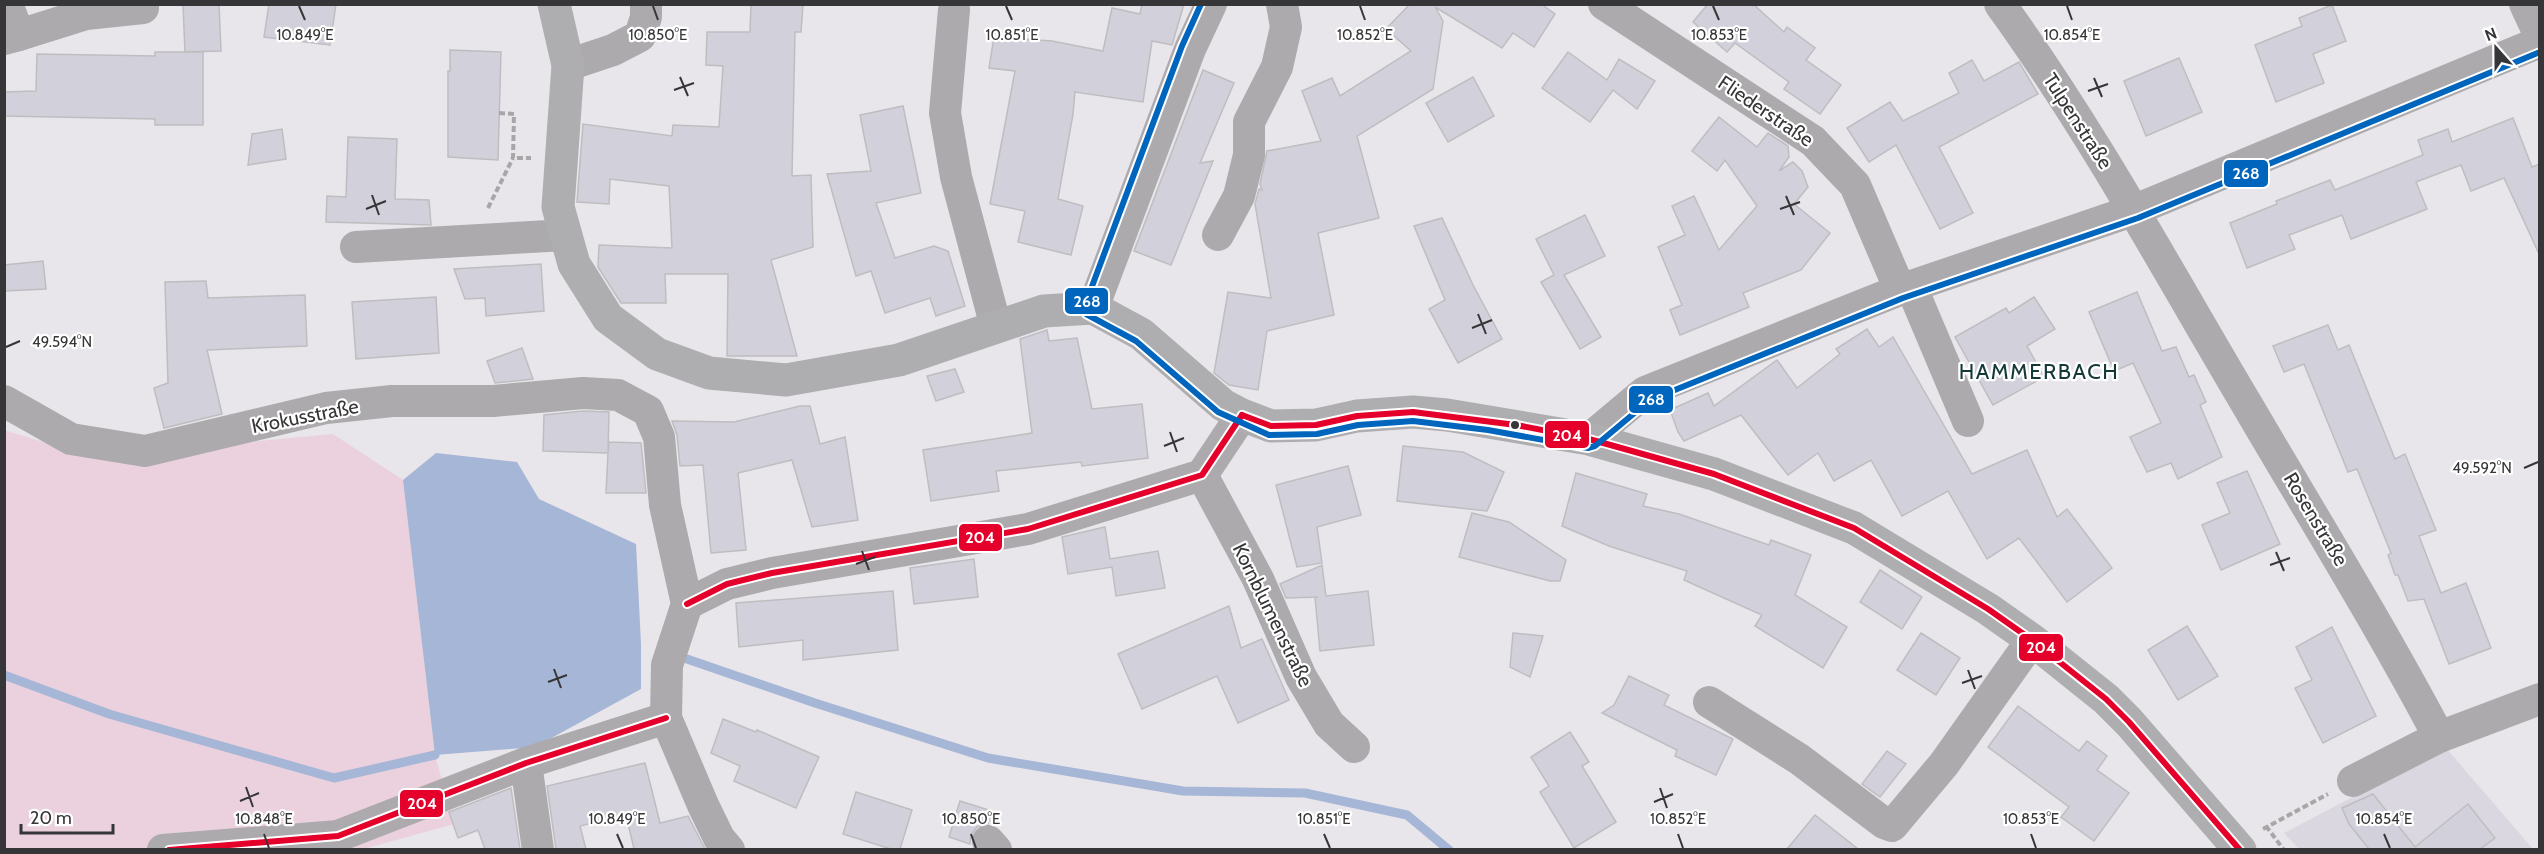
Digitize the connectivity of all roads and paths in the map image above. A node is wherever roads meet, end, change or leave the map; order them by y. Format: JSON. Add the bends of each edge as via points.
{"nodes":[{"id":1,"x":7,"y":4,"type":"edge"},
{"id":2,"x":554,"y":4,"type":"edge"},
{"id":3,"x":646,"y":4,"type":"edge"},
{"id":4,"x":1212,"y":4,"type":"edge"},
{"id":5,"x":1282,"y":4,"type":"edge"},
{"id":6,"x":1604,"y":4,"type":"edge"},
{"id":7,"x":2000,"y":4,"type":"edge"},
{"id":8,"x":2525,"y":4,"type":"edge"},
{"id":9,"x":143,"y":8,"type":"dead end"},
{"id":10,"x":954,"y":10,"type":"dead end"},
{"id":11,"x":2540,"y":36,"type":"edge"},
{"id":12,"x":12,"y":37,"type":"edge"},
{"id":13,"x":2540,"y":42,"type":"edge"},
{"id":14,"x":568,"y":65,"type":"junction"},
{"id":15,"x":499,"y":113,"type":"dead end"},
{"id":16,"x":513,"y":158,"type":"junction"},
{"id":17,"x":561,"y":158,"type":"junction"},
{"id":18,"x":2135,"y":210,"type":"junction"},
{"id":19,"x":566,"y":235,"type":"junction"},
{"id":20,"x":1218,"y":235,"type":"dead end"},
{"id":21,"x":471,"y":241,"type":"junction"},
{"id":22,"x":356,"y":247,"type":"dead end"},
{"id":23,"x":1906,"y":288,"type":"junction"},
{"id":24,"x":1094,"y":308,"type":"junction"},
{"id":25,"x":996,"y":327,"type":"junction"},
{"id":26,"x":4,"y":401,"type":"edge"},
{"id":27,"x":1242,"y":416,"type":"junction"},
{"id":28,"x":1968,"y":421,"type":"dead end"},
{"id":29,"x":1588,"y":439,"type":"junction"},
{"id":30,"x":1202,"y":475,"type":"junction"},
{"id":31,"x":687,"y":604,"type":"junction"},
{"id":32,"x":2032,"y":640,"type":"junction"},
{"id":33,"x":2540,"y":699,"type":"edge"},
{"id":34,"x":1709,"y":702,"type":"dead end"},
{"id":35,"x":666,"y":718,"type":"junction"},
{"id":36,"x":2439,"y":737,"type":"junction"},
{"id":37,"x":1354,"y":747,"type":"dead end"},
{"id":38,"x":526,"y":763,"type":"junction"},
{"id":39,"x":2353,"y":781,"type":"joint"},
{"id":40,"x":2266,"y":826,"type":"junction"},
{"id":41,"x":356,"y":840,"type":"edge"},
{"id":42,"x":2249,"y":842,"type":"edge"},
{"id":43,"x":163,"y":849,"type":"edge"},
{"id":44,"x":538,"y":849,"type":"edge"},
{"id":45,"x":729,"y":849,"type":"edge"},
{"id":46,"x":2284,"y":849,"type":"edge"}],
"edges":[{"from":1,"to":12,"type":"street"},
{"from":2,"to":14,"type":"main road"},
{"from":3,"to":14,"type":"street","via":[[640,36]]},
{"from":4,"to":24,"type":"street","via":[[1190,49]]},
{"from":5,"to":20,"type":"street","via":[[1286,27],[1277,67],[1249,122],[1249,155],[1239,196]]},
{"from":6,"to":23,"type":"street","name":"Fliederstraße","via":[[1813,141],[1855,185]]},
{"from":7,"to":18,"type":"street","name":"Tulpenstraße"},
{"from":8,"to":11,"type":"street"},
{"from":9,"to":12,"type":"street","via":[[86,14]]},
{"from":10,"to":25,"type":"street","via":[[945,113],[956,177]]},
{"from":13,"to":18,"type":"street"},
{"from":14,"to":17,"type":"main road"},
{"from":15,"to":16,"type":"path","via":[[514,114]]},
{"from":16,"to":17,"type":"path"},
{"from":16,"to":21,"type":"path"},
{"from":17,"to":19,"type":"main road","via":[[558,207]]},
{"from":18,"to":23,"type":"street"},
{"from":18,"to":36,"type":"street","name":"Rosenstraße","via":[[2386,637]]},
{"from":19,"to":21,"type":"street"},
{"from":19,"to":25,"type":"main road","via":[[574,264],[608,318],[657,354],[709,373],[786,380],[899,360]]},
{"from":21,"to":22,"type":"street"},
{"from":23,"to":28,"type":"street","name":"Fliederstraße"},
{"from":23,"to":29,"type":"street","via":[[1645,392]]},
{"from":24,"to":25,"type":"main road","via":[[1044,311]]},
{"from":24,"to":27,"type":"main road","via":[[1141,334]]},
{"from":26,"to":31,"type":"street","name":"Krokusstraße","via":[[71,439],[145,451],[326,408],[392,401],[493,401],[618,394],[648,411],[659,437],[665,505]]},
{"from":27,"to":29,"type":"main road","via":[[1271,426],[1316,425],[1358,416],[1413,412],[1498,422]]},
{"from":27,"to":30,"type":"street"},
{"from":29,"to":32,"type":"main road","via":[[1714,474],[1854,528]]},
{"from":30,"to":31,"type":"street","via":[[1028,529],[772,573],[727,584]]},
{"from":30,"to":37,"type":"street","name":"Kornblumenstraße","via":[[1258,579],[1301,676],[1329,724]]},
{"from":31,"to":35,"type":"street","via":[[667,665]]},
{"from":32,"to":34,"type":"street","via":[[1944,764],[1892,826],[1799,759]]},
{"from":32,"to":42,"type":"main road","via":[[2106,699]]},
{"from":33,"to":36,"type":"street"},
{"from":35,"to":38,"type":"street"},
{"from":35,"to":45,"type":"street","via":[[703,805],[719,838]]},
{"from":36,"to":39,"type":"street"},
{"from":38,"to":41,"type":"street"},
{"from":38,"to":44,"type":"street"},
{"from":39,"to":40,"type":"path"},
{"from":40,"to":42,"type":"path"},
{"from":40,"to":46,"type":"path"},
{"from":41,"to":43,"type":"street","via":[[338,836]]}]}
